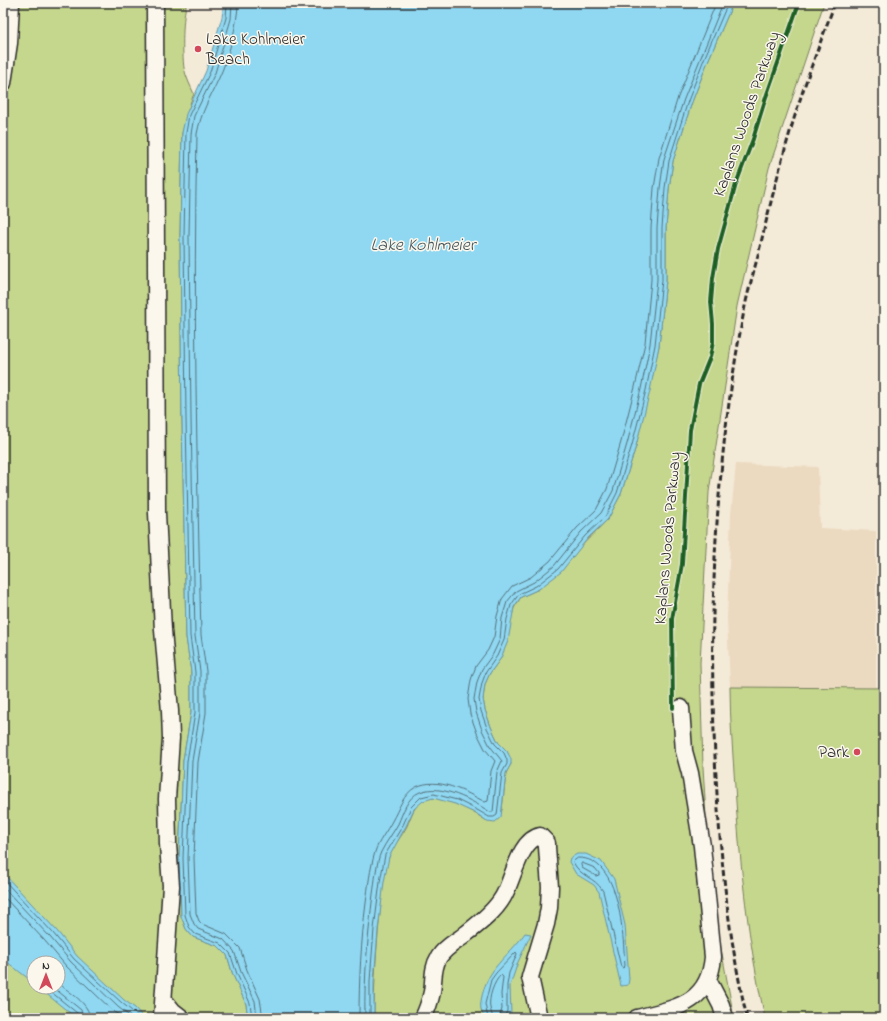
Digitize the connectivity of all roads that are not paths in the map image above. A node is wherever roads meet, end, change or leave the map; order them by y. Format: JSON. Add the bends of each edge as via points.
{"nodes":[{"id":1,"x":11,"y":3,"type":"edge"},
{"id":2,"x":156,"y":3,"type":"edge"},
{"id":3,"x":3,"y":83,"type":"edge"},
{"id":4,"x":681,"y":708,"type":"dead end"},
{"id":5,"x":708,"y":980,"type":"junction"},
{"id":6,"x":164,"y":1000,"type":"junction"},
{"id":7,"x":162,"y":1018,"type":"edge"},
{"id":8,"x":182,"y":1018,"type":"edge"},
{"id":9,"x":423,"y":1018,"type":"edge"},
{"id":10,"x":539,"y":1018,"type":"edge"},
{"id":11,"x":637,"y":1018,"type":"edge"},
{"id":12,"x":724,"y":1018,"type":"edge"}],
"edges":[{"from":1,"to":3,"type":"lane","via":[[10,43]]},
{"from":2,"to":6,"type":"lane","via":[[157,513],[170,724],[167,799],[171,886]]},
{"from":4,"to":5,"type":"lane","via":[[684,751],[702,846],[712,941],[712,968]]},
{"from":5,"to":11,"type":"lane","via":[[702,991],[686,1003]]},
{"from":5,"to":12,"type":"lane","via":[[721,1005]]},
{"from":6,"to":7,"type":"lane"},
{"from":6,"to":8,"type":"lane"},
{"from":9,"to":10,"type":"lane","via":[[431,998],[434,971],[439,956],[496,906],[504,896],[523,850],[530,840],[540,836],[547,847],[550,900],[546,924],[530,977]]}]}
